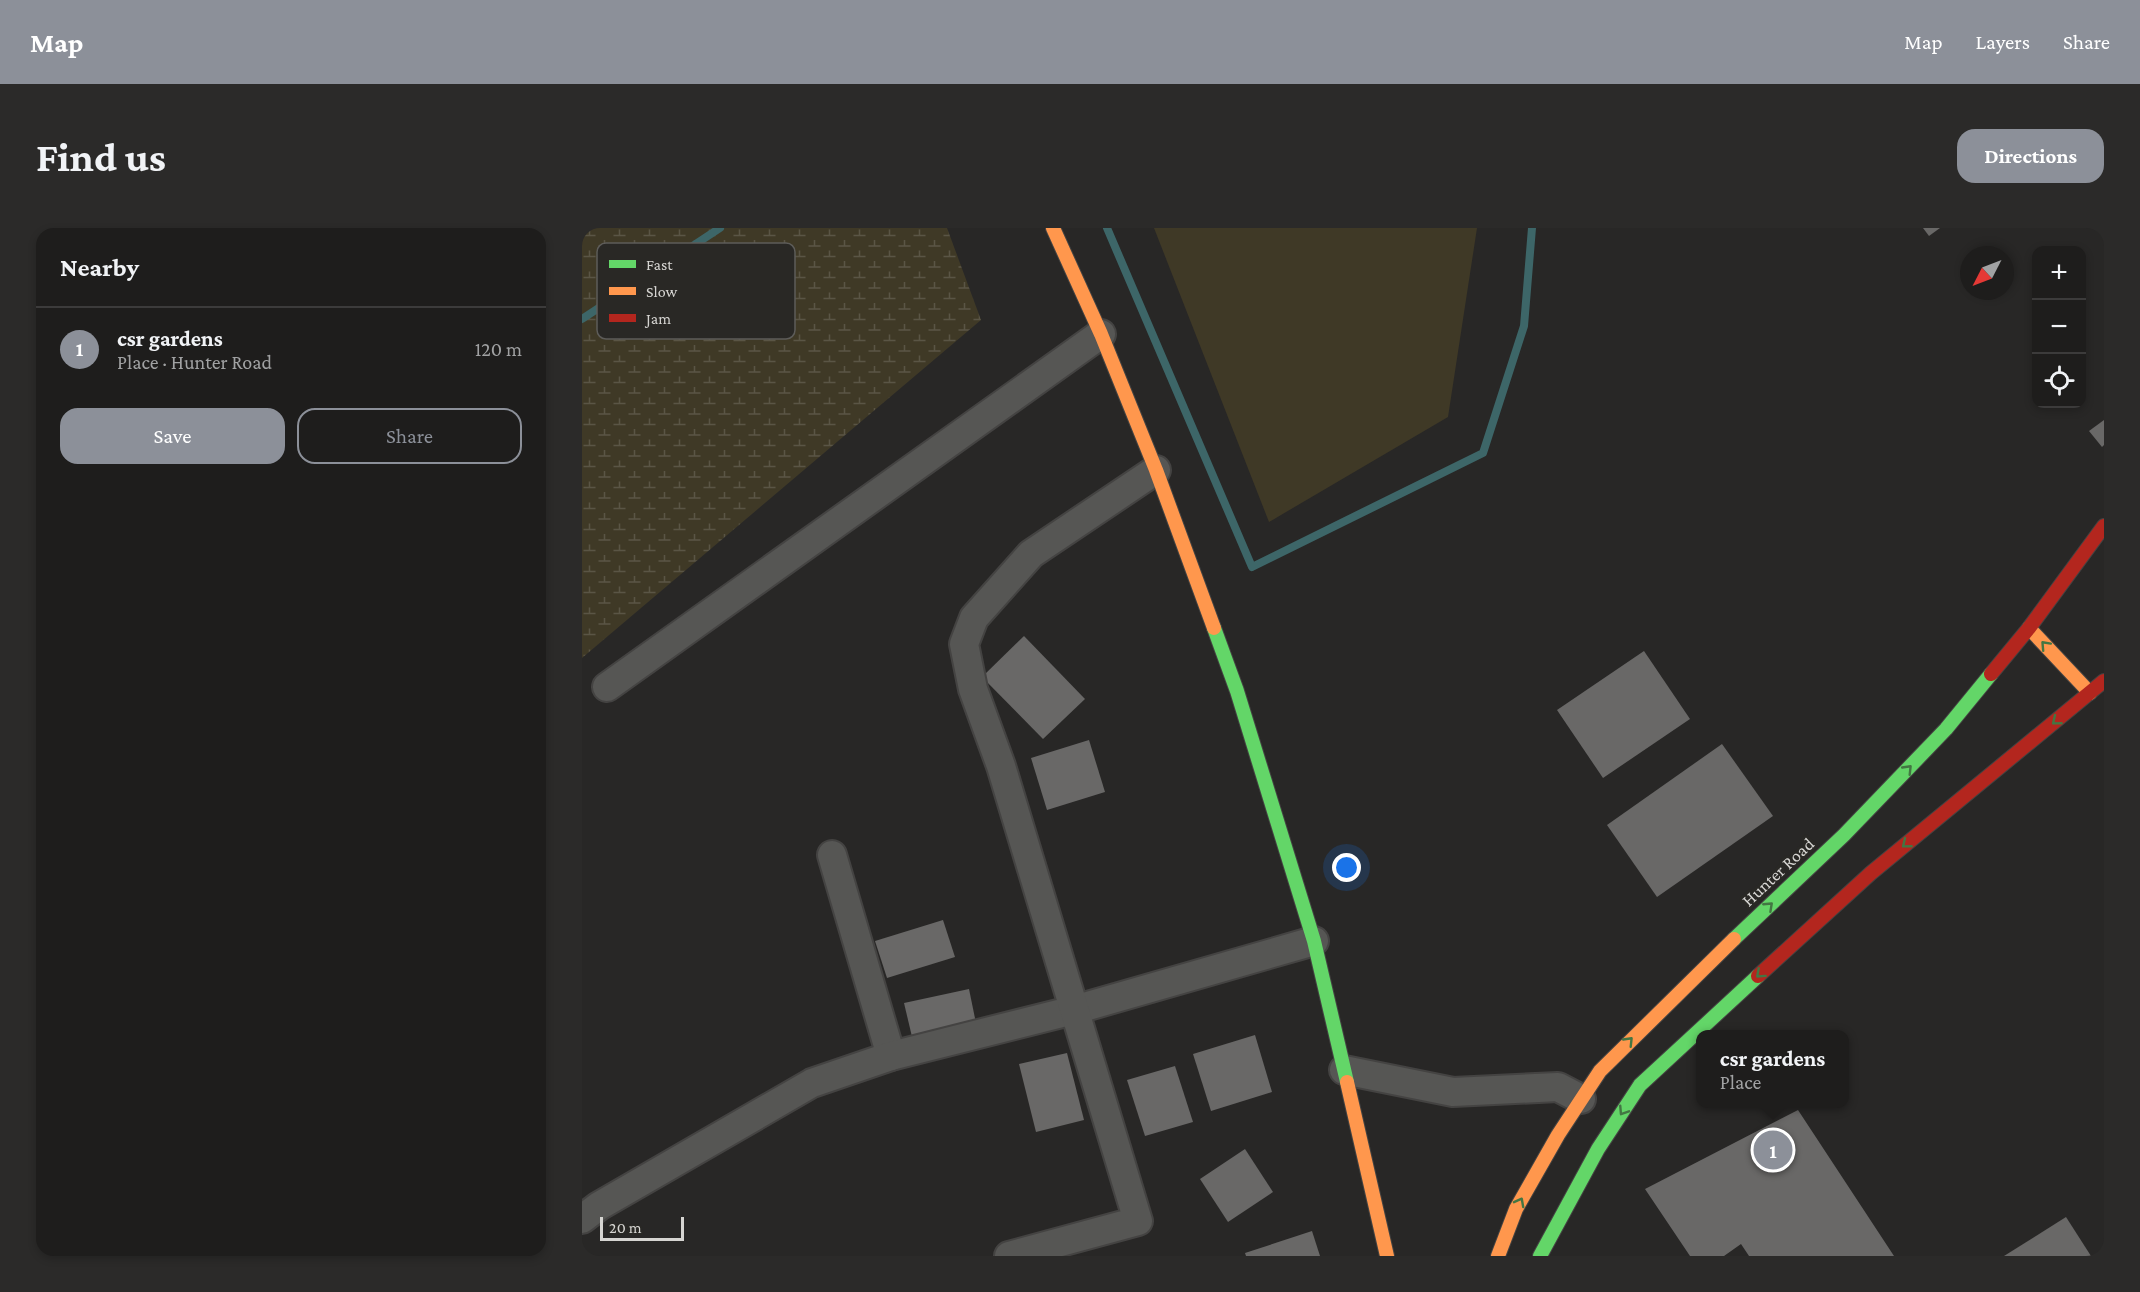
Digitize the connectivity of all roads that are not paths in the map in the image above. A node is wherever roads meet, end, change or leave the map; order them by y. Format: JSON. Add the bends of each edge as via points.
{"nodes":[{"id":1,"x":1053,"y":228,"type":"edge"},
{"id":2,"x":1101,"y":334,"type":"junction"},
{"id":3,"x":1156,"y":470,"type":"junction"},
{"id":4,"x":2104,"y":526,"type":"edge"},
{"id":5,"x":2029,"y":628,"type":"junction"},
{"id":6,"x":2100,"y":686,"type":"edge"},
{"id":7,"x":607,"y":687,"type":"dead end"},
{"id":8,"x":832,"y":855,"type":"dead end"},
{"id":9,"x":1314,"y":940,"type":"junction"},
{"id":10,"x":1074,"y":1010,"type":"junction"},
{"id":11,"x":1699,"y":1030,"type":"edge"},
{"id":12,"x":1696,"y":1033,"type":"edge"},
{"id":13,"x":891,"y":1056,"type":"junction"},
{"id":14,"x":1344,"y":1070,"type":"junction"},
{"id":15,"x":1581,"y":1099,"type":"junction"},
{"id":16,"x":582,"y":1219,"type":"edge"},
{"id":17,"x":1009,"y":1256,"type":"edge"},
{"id":18,"x":1387,"y":1256,"type":"edge"},
{"id":19,"x":1498,"y":1256,"type":"edge"},
{"id":20,"x":1540,"y":1256,"type":"edge"}],
"edges":[{"from":1,"to":2,"type":"main road"},
{"from":2,"to":3,"type":"main road"},
{"from":2,"to":7,"type":"street"},
{"from":3,"to":9,"type":"main road","via":[[1237,691]]},
{"from":3,"to":10,"type":"street","via":[[1031,554],[974,618],[964,644],[973,689],[1001,766]]},
{"from":4,"to":5,"type":"main road","name":"Hunter Road"},
{"from":6,"to":5,"type":"main road","one_way":true},
{"from":15,"to":5,"type":"main road","name":"Hunter Road","one_way":true,"via":[[1600,1071],[1631,1038],[1844,835],[1946,729]]},
{"from":6,"to":11,"type":"main road","one_way":true,"via":[[1871,873]]},
{"from":8,"to":13,"type":"street"},
{"from":9,"to":10,"type":"street"},
{"from":9,"to":14,"type":"main road"},
{"from":10,"to":13,"type":"street"},
{"from":10,"to":17,"type":"street","via":[[1138,1221]]},
{"from":12,"to":20,"type":"main road","one_way":true,"via":[[1638,1087],[1572,1194]]},
{"from":13,"to":16,"type":"street","via":[[812,1083]]},
{"from":14,"to":15,"type":"street","via":[[1453,1092],[1558,1087]]},
{"from":14,"to":18,"type":"main road"},
{"from":19,"to":15,"type":"main road","name":"Hunter Road","one_way":true,"via":[[1516,1209]]}]}
